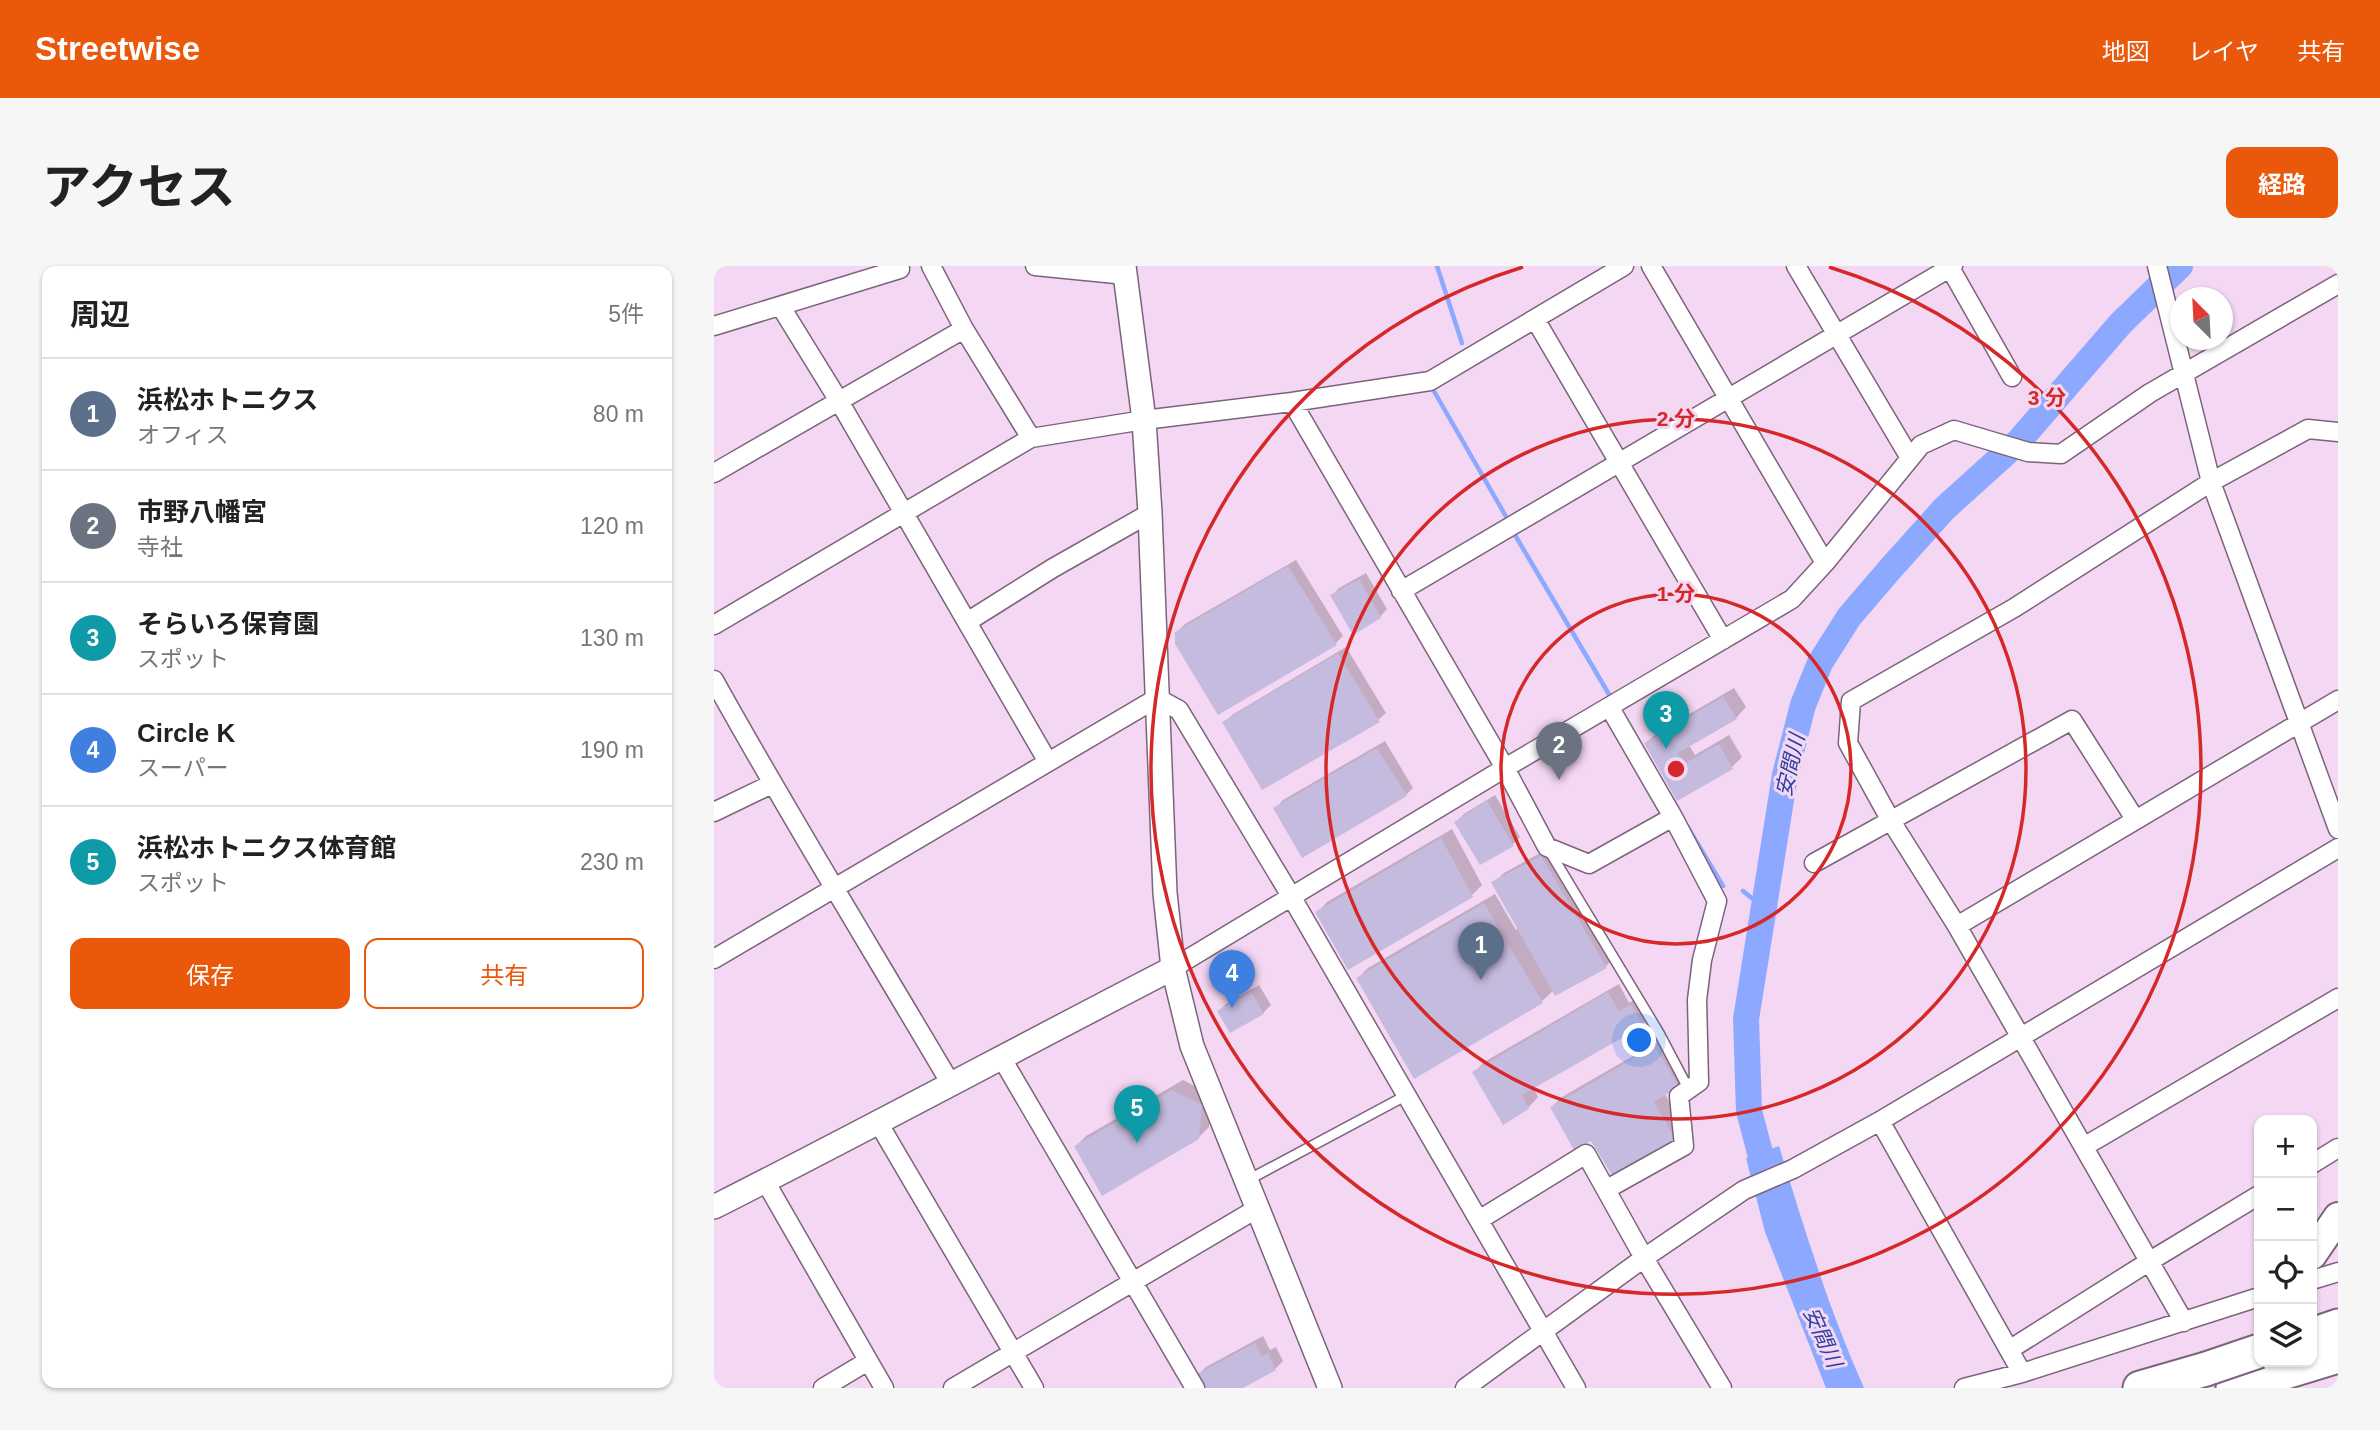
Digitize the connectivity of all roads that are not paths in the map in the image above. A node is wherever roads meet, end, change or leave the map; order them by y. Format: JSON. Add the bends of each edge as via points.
{"nodes":[{"id":1,"x":931,"y":266,"type":"edge"},
{"id":2,"x":1035,"y":266,"type":"edge"},
{"id":3,"x":1625,"y":266,"type":"edge"},
{"id":4,"x":1651,"y":266,"type":"edge"},
{"id":5,"x":1796,"y":266,"type":"edge"},
{"id":6,"x":2157,"y":266,"type":"edge"},
{"id":7,"x":904,"y":267,"type":"edge"},
{"id":8,"x":1951,"y":267,"type":"edge"},
{"id":9,"x":1125,"y":270,"type":"edge"},
{"id":10,"x":2338,"y":284,"type":"edge"},
{"id":11,"x":781,"y":307,"type":"junction"},
{"id":12,"x":1535,"y":319,"type":"junction"},
{"id":13,"x":714,"y":327,"type":"edge"},
{"id":14,"x":964,"y":329,"type":"junction"},
{"id":15,"x":1837,"y":335,"type":"junction"},
{"id":16,"x":2183,"y":373,"type":"junction"},
{"id":17,"x":2012,"y":377,"type":"dead end"},
{"id":18,"x":1730,"y":398,"type":"junction"},
{"id":19,"x":839,"y":401,"type":"junction"},
{"id":20,"x":1292,"y":402,"type":"junction"},
{"id":21,"x":1144,"y":420,"type":"junction"},
{"id":22,"x":2338,"y":432,"type":"edge"},
{"id":23,"x":1031,"y":438,"type":"junction"},
{"id":24,"x":1910,"y":458,"type":"junction"},
{"id":25,"x":1619,"y":463,"type":"junction"},
{"id":26,"x":714,"y":472,"type":"edge"},
{"id":27,"x":2211,"y":482,"type":"junction"},
{"id":28,"x":904,"y":513,"type":"junction"},
{"id":29,"x":1150,"y":513,"type":"junction"},
{"id":30,"x":1825,"y":563,"type":"junction"},
{"id":31,"x":1401,"y":591,"type":"junction"},
{"id":32,"x":967,"y":622,"type":"junction"},
{"id":33,"x":714,"y":625,"type":"edge"},
{"id":34,"x":1723,"y":640,"type":"junction"},
{"id":35,"x":714,"y":680,"type":"edge"},
{"id":36,"x":1157,"y":698,"type":"junction"},
{"id":37,"x":2338,"y":700,"type":"edge"},
{"id":38,"x":1610,"y":708,"type":"junction"},
{"id":39,"x":2299,"y":723,"type":"junction"},
{"id":40,"x":1048,"y":762,"type":"junction"},
{"id":41,"x":1505,"y":768,"type":"junction"},
{"id":42,"x":772,"y":784,"type":"junction"},
{"id":43,"x":714,"y":812,"type":"edge"},
{"id":44,"x":1673,"y":817,"type":"junction"},
{"id":45,"x":2135,"y":818,"type":"junction"},
{"id":46,"x":1891,"y":821,"type":"junction"},
{"id":47,"x":2338,"y":829,"type":"edge"},
{"id":48,"x":1547,"y":847,"type":"junction"},
{"id":49,"x":2338,"y":848,"type":"edge"},
{"id":50,"x":1814,"y":863,"type":"dead end"},
{"id":51,"x":835,"y":887,"type":"junction"},
{"id":52,"x":1291,"y":896,"type":"junction"},
{"id":53,"x":1957,"y":926,"type":"junction"},
{"id":54,"x":714,"y":959,"type":"edge"},
{"id":55,"x":1173,"y":968,"type":"junction"},
{"id":56,"x":2338,"y":998,"type":"edge"},
{"id":57,"x":2021,"y":1037,"type":"junction"},
{"id":58,"x":1001,"y":1056,"type":"junction"},
{"id":59,"x":951,"y":1084,"type":"junction"},
{"id":60,"x":1689,"y":1090,"type":"junction"},
{"id":61,"x":1407,"y":1095,"type":"junction"},
{"id":62,"x":1880,"y":1121,"type":"junction"},
{"id":63,"x":879,"y":1124,"type":"junction"},
{"id":64,"x":2085,"y":1146,"type":"junction"},
{"id":65,"x":2338,"y":1148,"type":"edge"},
{"id":66,"x":2317,"y":1161,"type":"edge"},
{"id":67,"x":765,"y":1181,"type":"junction"},
{"id":68,"x":1247,"y":1181,"type":"junction"},
{"id":69,"x":1607,"y":1189,"type":"junction"},
{"id":70,"x":2254,"y":1198,"type":"edge"},
{"id":71,"x":714,"y":1207,"type":"edge"},
{"id":72,"x":1258,"y":1208,"type":"junction"},
{"id":73,"x":2338,"y":1217,"type":"edge"},
{"id":74,"x":1479,"y":1220,"type":"junction"},
{"id":75,"x":2317,"y":1248,"type":"edge"},
{"id":76,"x":1644,"y":1258,"type":"junction"},
{"id":77,"x":2150,"y":1261,"type":"junction"},
{"id":78,"x":2338,"y":1272,"type":"edge"},
{"id":79,"x":2317,"y":1278,"type":"edge"},
{"id":80,"x":1132,"y":1283,"type":"junction"},
{"id":81,"x":2254,"y":1299,"type":"edge"},
{"id":82,"x":2184,"y":1322,"type":"junction"},
{"id":83,"x":2338,"y":1326,"type":"edge"},
{"id":84,"x":1544,"y":1332,"type":"junction"},
{"id":85,"x":2317,"y":1333,"type":"edge"},
{"id":86,"x":2254,"y":1338,"type":"edge"},
{"id":87,"x":2009,"y":1350,"type":"junction"},
{"id":88,"x":1014,"y":1353,"type":"junction"},
{"id":89,"x":2254,"y":1356,"type":"edge"},
{"id":90,"x":2338,"y":1356,"type":"edge"},
{"id":91,"x":868,"y":1361,"type":"junction"},
{"id":92,"x":2022,"y":1373,"type":"junction"},
{"id":93,"x":2224,"y":1383,"type":"edge"},
{"id":94,"x":823,"y":1388,"type":"edge"},
{"id":95,"x":884,"y":1388,"type":"edge"},
{"id":96,"x":953,"y":1388,"type":"edge"},
{"id":97,"x":1034,"y":1388,"type":"edge"},
{"id":98,"x":1195,"y":1388,"type":"edge"},
{"id":99,"x":1330,"y":1388,"type":"edge"},
{"id":100,"x":1465,"y":1388,"type":"edge"},
{"id":101,"x":1576,"y":1388,"type":"edge"},
{"id":102,"x":1721,"y":1388,"type":"edge"},
{"id":103,"x":1964,"y":1388,"type":"edge"},
{"id":104,"x":2140,"y":1388,"type":"edge"}],
"edges":[{"from":1,"to":14,"type":"street"},
{"from":2,"to":9,"type":"street"},
{"from":3,"to":12,"type":"street"},
{"from":4,"to":18,"type":"street"},
{"from":5,"to":15,"type":"street"},
{"from":6,"to":16,"type":"street"},
{"from":7,"to":11,"type":"street"},
{"from":8,"to":15,"type":"street"},
{"from":8,"to":17,"type":"street"},
{"from":9,"to":21,"type":"street"},
{"from":10,"to":16,"type":"street"},
{"from":11,"to":13,"type":"street"},
{"from":11,"to":19,"type":"street"},
{"from":12,"to":20,"type":"street","via":[[1430,381]]},
{"from":12,"to":25,"type":"street"},
{"from":14,"to":19,"type":"street"},
{"from":14,"to":23,"type":"street"},
{"from":15,"to":18,"type":"street"},
{"from":15,"to":24,"type":"street"},
{"from":16,"to":24,"type":"street","via":[[2061,454],[2028,452],[1954,430],[1921,445]]},
{"from":16,"to":27,"type":"street"},
{"from":18,"to":25,"type":"street"},
{"from":18,"to":30,"type":"street"},
{"from":19,"to":26,"type":"street"},
{"from":19,"to":28,"type":"street"},
{"from":20,"to":21,"type":"street"},
{"from":20,"to":31,"type":"street"},
{"from":21,"to":23,"type":"street"},
{"from":21,"to":29,"type":"street"},
{"from":22,"to":27,"type":"street","via":[[2308,429]]},
{"from":23,"to":28,"type":"street"},
{"from":24,"to":30,"type":"street"},
{"from":25,"to":31,"type":"street"},
{"from":25,"to":34,"type":"street"},
{"from":27,"to":39,"type":"street"},
{"from":27,"to":46,"type":"street","via":[[2014,608],[1851,701],[1848,743]]},
{"from":28,"to":32,"type":"street"},
{"from":28,"to":33,"type":"street"},
{"from":29,"to":32,"type":"street"},
{"from":29,"to":36,"type":"street"},
{"from":30,"to":34,"type":"street","via":[[1792,599]]},
{"from":31,"to":41,"type":"street"},
{"from":32,"to":40,"type":"street"},
{"from":34,"to":38,"type":"street"},
{"from":35,"to":42,"type":"street"},
{"from":36,"to":40,"type":"street"},
{"from":36,"to":52,"type":"street","via":[[1179,710]]},
{"from":36,"to":55,"type":"street","via":[[1165,893]]},
{"from":37,"to":39,"type":"street"},
{"from":38,"to":41,"type":"street"},
{"from":38,"to":44,"type":"street"},
{"from":39,"to":45,"type":"street"},
{"from":39,"to":47,"type":"street"},
{"from":40,"to":51,"type":"street"},
{"from":41,"to":48,"type":"street"},
{"from":41,"to":52,"type":"street"},
{"from":42,"to":43,"type":"street"},
{"from":42,"to":51,"type":"street"},
{"from":44,"to":48,"type":"street","via":[[1589,864]]},
{"from":44,"to":60,"type":"street","via":[[1717,901],[1699,987],[1699,1082]]},
{"from":45,"to":46,"type":"street","via":[[2072,720]]},
{"from":45,"to":53,"type":"street"},
{"from":46,"to":50,"type":"street"},
{"from":46,"to":53,"type":"street"},
{"from":48,"to":60,"type":"lane"},
{"from":49,"to":57,"type":"street"},
{"from":51,"to":54,"type":"street"},
{"from":51,"to":59,"type":"street"},
{"from":52,"to":55,"type":"street"},
{"from":52,"to":61,"type":"street"},
{"from":53,"to":57,"type":"street"},
{"from":55,"to":58,"type":"street"},
{"from":55,"to":68,"type":"street","via":[[1192,1046]]},
{"from":56,"to":64,"type":"street"},
{"from":57,"to":62,"type":"street"},
{"from":57,"to":64,"type":"street"},
{"from":58,"to":59,"type":"street"},
{"from":58,"to":80,"type":"street"},
{"from":59,"to":63,"type":"street"},
{"from":60,"to":69,"type":"street","via":[[1679,1096],[1684,1146]]},
{"from":61,"to":68,"type":"lane"},
{"from":61,"to":74,"type":"street"},
{"from":62,"to":76,"type":"street","via":[[1747,1189]]},
{"from":62,"to":87,"type":"street"},
{"from":63,"to":67,"type":"street"},
{"from":63,"to":88,"type":"street"},
{"from":64,"to":77,"type":"street"},
{"from":65,"to":66,"type":"street"},
{"from":67,"to":71,"type":"street"},
{"from":67,"to":91,"type":"street"},
{"from":68,"to":72,"type":"street"},
{"from":69,"to":74,"type":"street","via":[[1586,1154]]},
{"from":69,"to":76,"type":"street"},
{"from":70,"to":77,"type":"street"},
{"from":72,"to":80,"type":"street"},
{"from":72,"to":99,"type":"street"},
{"from":73,"to":75,"type":"main road"},
{"from":74,"to":84,"type":"street"},
{"from":76,"to":84,"type":"street"},
{"from":76,"to":102,"type":"street"},
{"from":77,"to":82,"type":"street"},
{"from":77,"to":87,"type":"street"},
{"from":78,"to":79,"type":"street"},
{"from":80,"to":88,"type":"street"},
{"from":80,"to":98,"type":"street"},
{"from":81,"to":82,"type":"street"},
{"from":82,"to":92,"type":"street"},
{"from":83,"to":85,"type":"highway"},
{"from":84,"to":100,"type":"street"},
{"from":84,"to":101,"type":"street"},
{"from":86,"to":93,"type":"main road"},
{"from":87,"to":92,"type":"street"},
{"from":88,"to":96,"type":"street"},
{"from":88,"to":97,"type":"street"},
{"from":89,"to":93,"type":"highway","bridge":true},
{"from":90,"to":93,"type":"highway"},
{"from":91,"to":94,"type":"street"},
{"from":91,"to":95,"type":"street"},
{"from":92,"to":103,"type":"street"},
{"from":93,"to":104,"type":"highway"}]}
